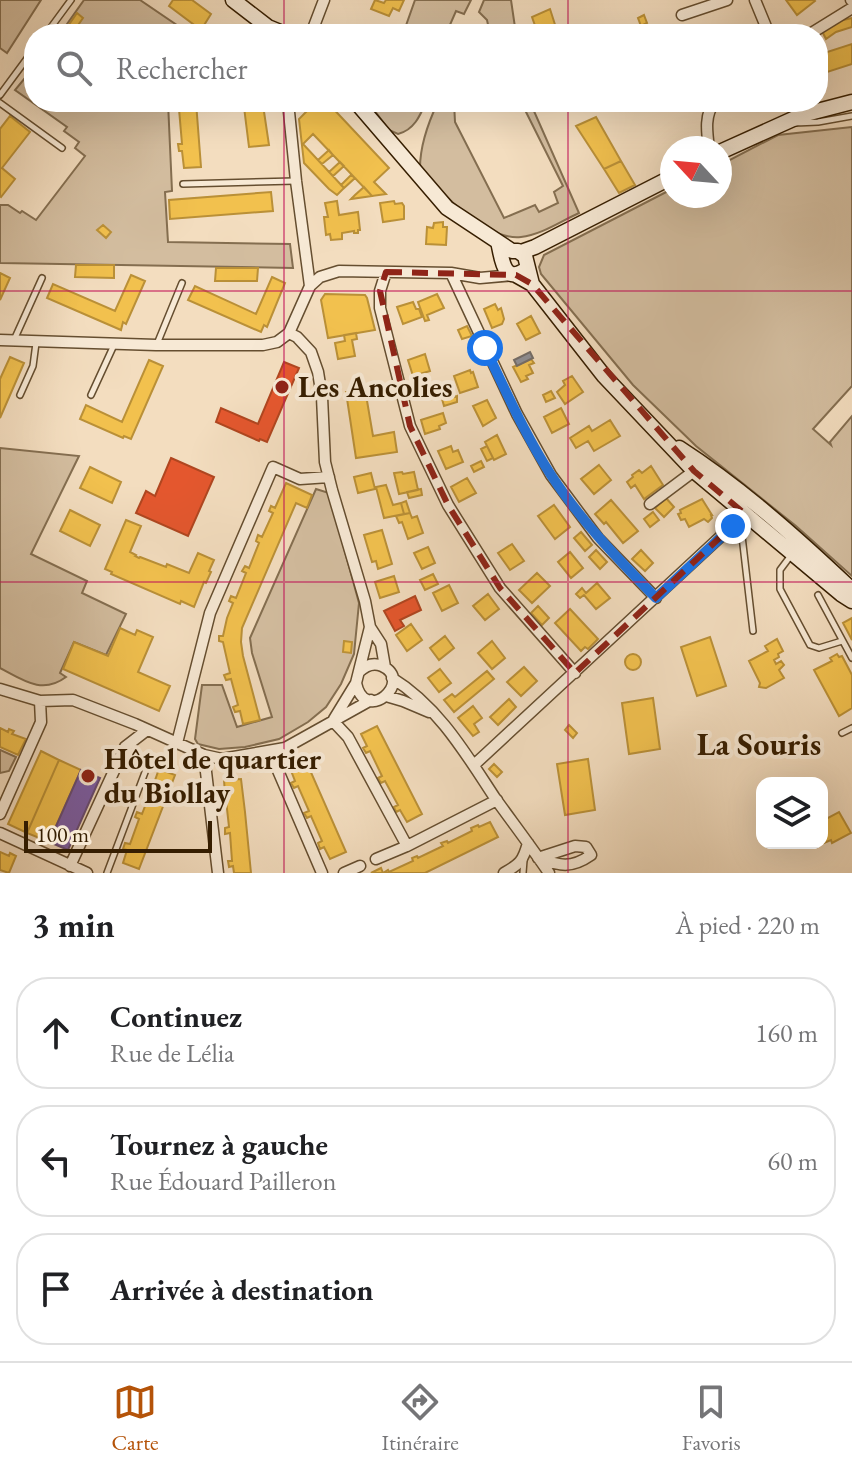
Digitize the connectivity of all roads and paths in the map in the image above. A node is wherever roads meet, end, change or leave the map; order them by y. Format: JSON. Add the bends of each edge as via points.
{"nodes":[{"id":1,"x":71,"y":0,"type":"edge"},
{"id":2,"x":233,"y":0,"type":"edge"},
{"id":3,"x":324,"y":0,"type":"edge"},
{"id":4,"x":727,"y":0,"type":"edge"},
{"id":5,"x":755,"y":0,"type":"edge"},
{"id":6,"x":852,"y":8,"type":"edge"},
{"id":7,"x":682,"y":15,"type":"dead end"},
{"id":8,"x":53,"y":24,"type":"edge"},
{"id":9,"x":263,"y":24,"type":"edge"},
{"id":10,"x":315,"y":24,"type":"edge"},
{"id":11,"x":765,"y":24,"type":"edge"},
{"id":12,"x":826,"y":24,"type":"edge"},
{"id":13,"x":24,"y":63,"type":"edge"},
{"id":14,"x":0,"y":95,"type":"edge"},
{"id":15,"x":852,"y":95,"type":"edge"},
{"id":16,"x":0,"y":103,"type":"edge"},
{"id":17,"x":845,"y":103,"type":"edge"},
{"id":18,"x":289,"y":112,"type":"edge"},
{"id":19,"x":365,"y":112,"type":"edge"},
{"id":20,"x":708,"y":112,"type":"edge"},
{"id":21,"x":813,"y":112,"type":"edge"},
{"id":22,"x":852,"y":116,"type":"edge"},
{"id":23,"x":782,"y":124,"type":"junction"},
{"id":24,"x":708,"y":136,"type":"edge"},
{"id":25,"x":732,"y":147,"type":"edge"},
{"id":26,"x":62,"y":148,"type":"dead end"},
{"id":27,"x":296,"y":181,"type":"junction"},
{"id":28,"x":660,"y":183,"type":"edge"},
{"id":29,"x":183,"y":184,"type":"dead end"},
{"id":30,"x":515,"y":262,"type":"junction"},
{"id":31,"x":386,"y":272,"type":"junction"},
{"id":32,"x":451,"y":273,"type":"junction"},
{"id":33,"x":42,"y":278,"type":"dead end"},
{"id":34,"x":182,"y":283,"type":"dead end"},
{"id":35,"x":310,"y":286,"type":"junction"},
{"id":36,"x":289,"y":333,"type":"junction"},
{"id":37,"x":0,"y":340,"type":"edge"},
{"id":38,"x":14,"y":341,"type":"junction"},
{"id":39,"x":36,"y":342,"type":"junction"},
{"id":40,"x":114,"y":344,"type":"junction"},
{"id":41,"x":156,"y":345,"type":"junction"},
{"id":42,"x":20,"y":395,"type":"dead end"},
{"id":43,"x":91,"y":395,"type":"dead end"},
{"id":44,"x":697,"y":466,"type":"junction"},
{"id":45,"x":329,"y":477,"type":"junction"},
{"id":46,"x":650,"y":504,"type":"dead end"},
{"id":47,"x":745,"y":514,"type":"junction"},
{"id":48,"x":733,"y":526,"type":"junction"},
{"id":49,"x":800,"y":550,"type":"junction"},
{"id":50,"x":852,"y":594,"type":"edge"},
{"id":51,"x":818,"y":595,"type":"dead end"},
{"id":52,"x":656,"y":598,"type":"junction"},
{"id":53,"x":852,"y":601,"type":"edge"},
{"id":54,"x":370,"y":627,"type":"junction"},
{"id":55,"x":753,"y":631,"type":"dead end"},
{"id":56,"x":842,"y":641,"type":"junction"},
{"id":57,"x":852,"y":658,"type":"edge"},
{"id":58,"x":385,"y":667,"type":"junction"},
{"id":59,"x":575,"y":673,"type":"junction"},
{"id":60,"x":357,"y":678,"type":"junction"},
{"id":61,"x":392,"y":678,"type":"junction"},
{"id":62,"x":0,"y":689,"type":"edge"},
{"id":63,"x":386,"y":696,"type":"junction"},
{"id":64,"x":371,"y":700,"type":"junction"},
{"id":65,"x":40,"y":701,"type":"junction"},
{"id":66,"x":436,"y":715,"type":"junction"},
{"id":67,"x":333,"y":721,"type":"junction"},
{"id":68,"x":852,"y":728,"type":"edge"},
{"id":69,"x":147,"y":730,"type":"junction"},
{"id":70,"x":842,"y":733,"type":"dead end"},
{"id":71,"x":177,"y":743,"type":"junction"},
{"id":72,"x":270,"y":752,"type":"junction"},
{"id":73,"x":204,"y":755,"type":"junction"},
{"id":74,"x":150,"y":759,"type":"dead end"},
{"id":75,"x":474,"y":765,"type":"junction"},
{"id":76,"x":497,"y":800,"type":"junction"},
{"id":77,"x":0,"y":814,"type":"edge"},
{"id":78,"x":0,"y":833,"type":"edge"},
{"id":79,"x":528,"y":843,"type":"junction"},
{"id":80,"x":407,"y":846,"type":"junction"},
{"id":81,"x":376,"y":859,"type":"dead end"},
{"id":82,"x":524,"y":859,"type":"junction"},
{"id":83,"x":70,"y":866,"type":"junction"},
{"id":84,"x":360,"y":866,"type":"dead end"},
{"id":85,"x":87,"y":873,"type":"edge"},
{"id":86,"x":107,"y":873,"type":"edge"},
{"id":87,"x":218,"y":873,"type":"edge"},
{"id":88,"x":322,"y":873,"type":"edge"},
{"id":89,"x":344,"y":873,"type":"edge"},
{"id":90,"x":504,"y":873,"type":"edge"},
{"id":91,"x":523,"y":873,"type":"edge"},
{"id":92,"x":549,"y":873,"type":"edge"}],
"edges":[{"from":1,"to":8,"type":"lane"},
{"from":2,"to":9,"type":"street"},
{"from":3,"to":10,"type":"street"},
{"from":4,"to":7,"type":"street"},
{"from":5,"to":11,"type":"street"},
{"from":6,"to":12,"type":"street"},
{"from":13,"to":14,"type":"lane"},
{"from":15,"to":17,"type":"lane"},
{"from":16,"to":26,"type":"lane"},
{"from":18,"to":27,"type":"street"},
{"from":19,"to":30,"type":"street","via":[[447,208],[498,242]]},
{"from":20,"to":24,"type":"street"},
{"from":21,"to":23,"type":"street"},
{"from":22,"to":23,"type":"lane"},
{"from":23,"to":25,"type":"street"},
{"from":27,"to":29,"type":"lane"},
{"from":27,"to":35,"type":"street"},
{"from":28,"to":30,"type":"street"},
{"from":30,"to":32,"type":"street","via":[[480,278]]},
{"from":30,"to":44,"type":"street","via":[[604,376]]},
{"from":31,"to":32,"type":"street"},
{"from":31,"to":35,"type":"street","via":[[339,271]]},
{"from":31,"to":59,"type":"street","via":[[380,308],[416,439],[448,505],[500,588]]},
{"from":32,"to":52,"type":"street","via":[[551,475],[598,538]]},
{"from":33,"to":38,"type":"lane"},
{"from":34,"to":41,"type":"lane"},
{"from":35,"to":36,"type":"street"},
{"from":36,"to":41,"type":"street","via":[[263,345]]},
{"from":36,"to":45,"type":"street","via":[[311,352],[318,372]]},
{"from":37,"to":38,"type":"street"},
{"from":38,"to":39,"type":"street"},
{"from":39,"to":40,"type":"street"},
{"from":39,"to":42,"type":"lane","via":[[33,366]]},
{"from":40,"to":41,"type":"street"},
{"from":40,"to":43,"type":"lane"},
{"from":44,"to":46,"type":"street"},
{"from":44,"to":47,"type":"street"},
{"from":44,"to":49,"type":"street","via":[[771,516]]},
{"from":45,"to":54,"type":"street"},
{"from":45,"to":71,"type":"street","via":[[300,479],[273,467],[210,613]]},
{"from":47,"to":48,"type":"street"},
{"from":47,"to":49,"type":"street"},
{"from":48,"to":52,"type":"street"},
{"from":48,"to":55,"type":"lane","via":[[742,536]]},
{"from":49,"to":50,"type":"street"},
{"from":49,"to":53,"type":"street"},
{"from":49,"to":56,"type":"lane","via":[[780,570],[780,589],[810,645],[819,648]]},
{"from":51,"to":56,"type":"lane"},
{"from":52,"to":59,"type":"street"},
{"from":54,"to":58,"type":"street","via":[[381,644]]},
{"from":54,"to":60,"type":"street"},
{"from":56,"to":57,"type":"lane"},
{"from":58,"to":60,"type":"street","via":[[368,665]]},
{"from":58,"to":61,"type":"street"},
{"from":59,"to":75,"type":"street"},
{"from":60,"to":64,"type":"street","via":[[360,694]]},
{"from":60,"to":67,"type":"street"},
{"from":61,"to":63,"type":"street"},
{"from":61,"to":66,"type":"street"},
{"from":62,"to":65,"type":"street"},
{"from":63,"to":64,"type":"street"},
{"from":63,"to":66,"type":"street"},
{"from":64,"to":67,"type":"street"},
{"from":65,"to":69,"type":"street","via":[[73,700]]},
{"from":65,"to":77,"type":"street","via":[[41,722]]},
{"from":66,"to":75,"type":"street"},
{"from":67,"to":72,"type":"street"},
{"from":67,"to":80,"type":"street","via":[[348,737]]},
{"from":68,"to":70,"type":"lane"},
{"from":69,"to":71,"type":"street"},
{"from":69,"to":83,"type":"street","via":[[125,747]]},
{"from":71,"to":73,"type":"street"},
{"from":72,"to":73,"type":"street","via":[[222,759]]},
{"from":72,"to":88,"type":"street"},
{"from":73,"to":87,"type":"street"},
{"from":74,"to":86,"type":"lane"},
{"from":75,"to":76,"type":"street"},
{"from":76,"to":79,"type":"street"},
{"from":76,"to":80,"type":"street"},
{"from":78,"to":83,"type":"street"},
{"from":79,"to":82,"type":"street"},
{"from":79,"to":92,"type":"street"},
{"from":80,"to":81,"type":"street"},
{"from":82,"to":90,"type":"street"},
{"from":82,"to":91,"type":"lane"},
{"from":83,"to":85,"type":"street"},
{"from":84,"to":89,"type":"street"}]}
